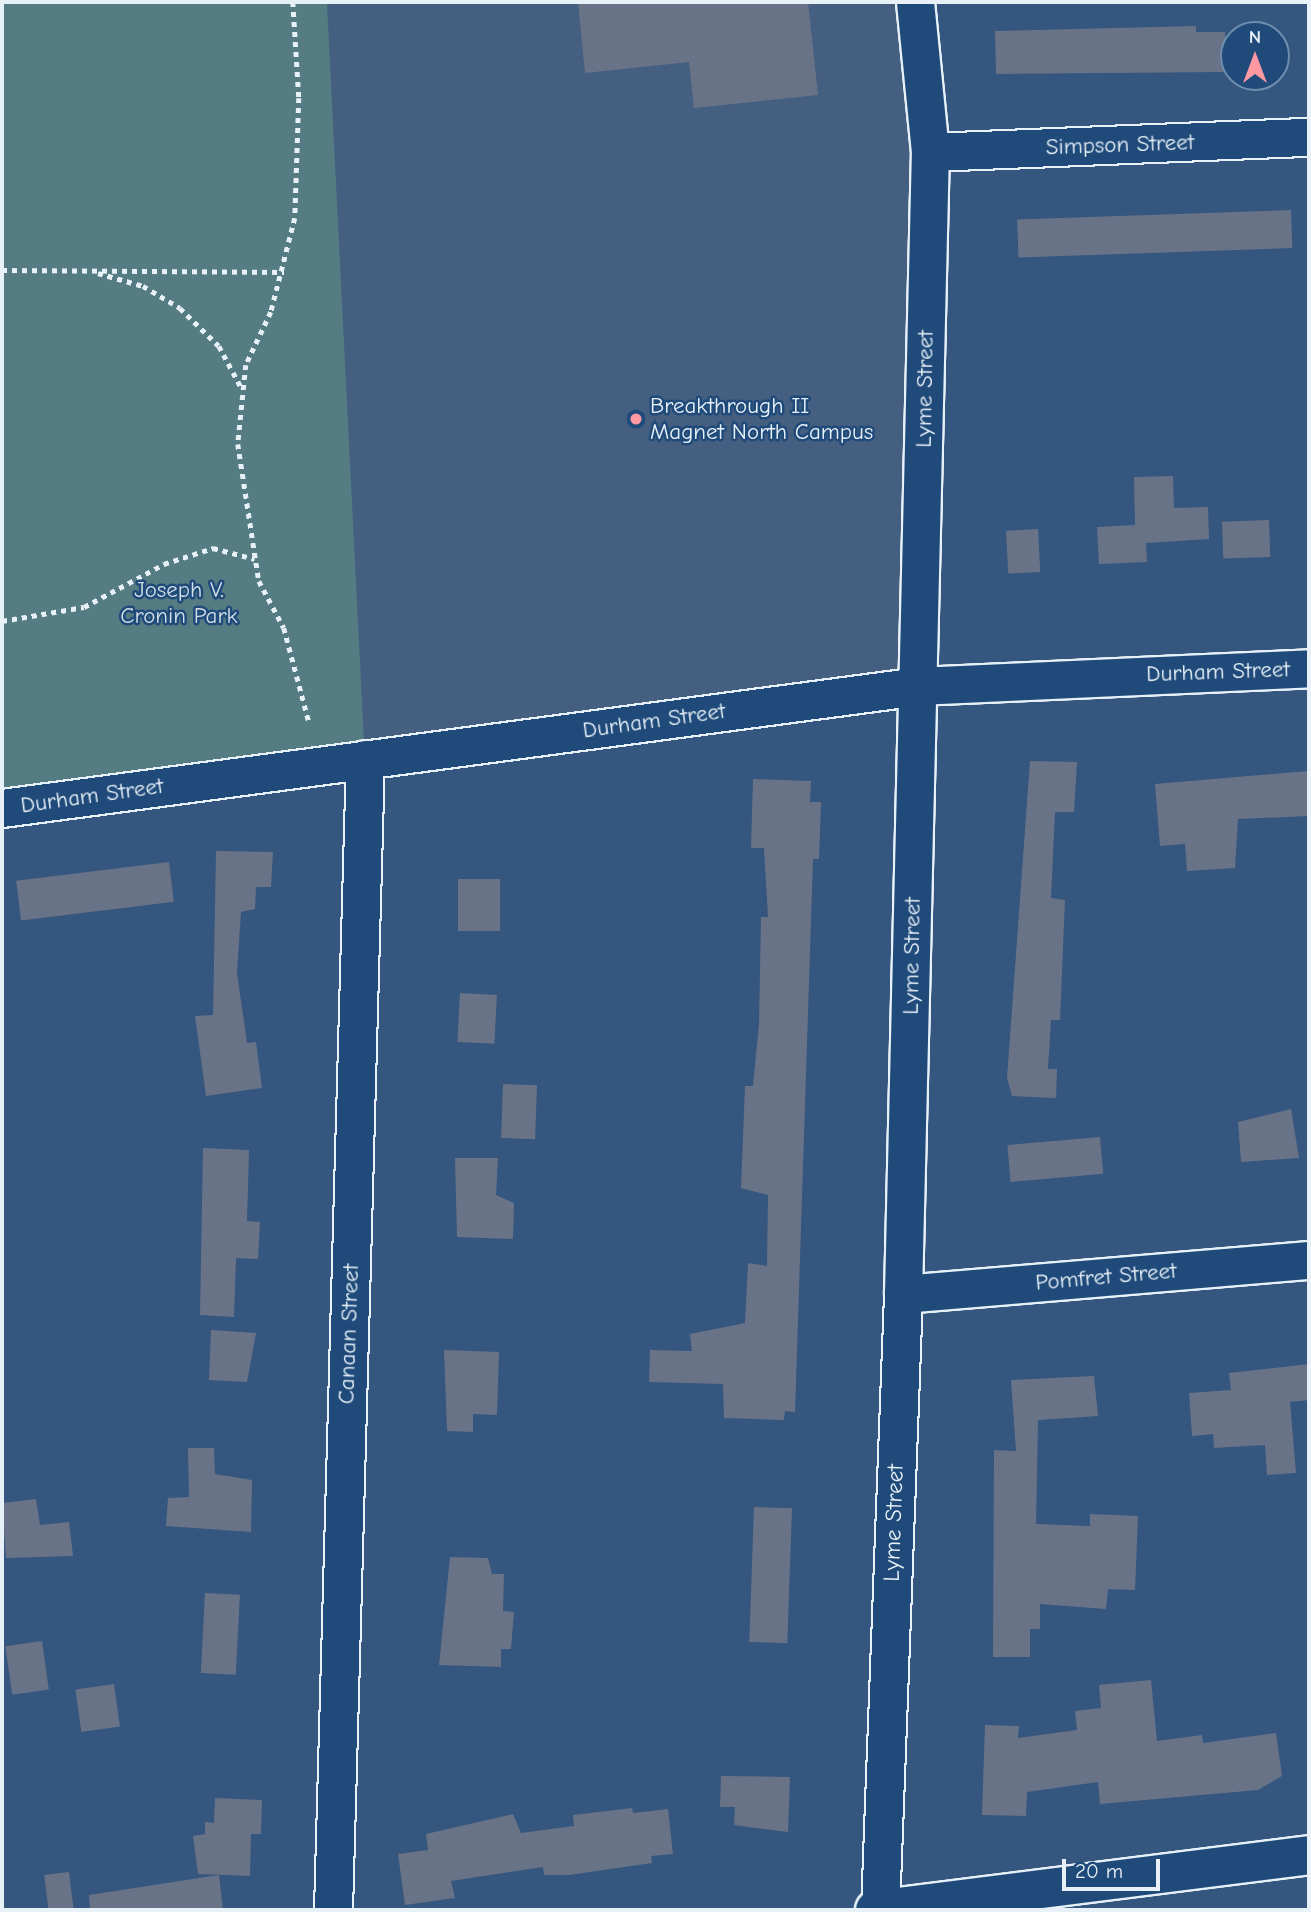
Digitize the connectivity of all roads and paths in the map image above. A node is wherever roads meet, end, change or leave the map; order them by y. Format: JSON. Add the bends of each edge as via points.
{"nodes":[{"id":1,"x":293,"y":2,"type":"edge"},
{"id":2,"x":915,"y":2,"type":"edge"},
{"id":3,"x":1309,"y":137,"type":"edge"},
{"id":4,"x":930,"y":152,"type":"junction"},
{"id":5,"x":2,"y":271,"type":"edge"},
{"id":6,"x":79,"y":271,"type":"junction"},
{"id":7,"x":284,"y":272,"type":"junction"},
{"id":8,"x":241,"y":388,"type":"junction"},
{"id":9,"x":255,"y":559,"type":"junction"},
{"id":10,"x":2,"y":621,"type":"edge"},
{"id":11,"x":1309,"y":668,"type":"edge"},
{"id":12,"x":919,"y":685,"type":"junction"},
{"id":13,"x":309,"y":722,"type":"dead end"},
{"id":14,"x":365,"y":759,"type":"junction"},
{"id":15,"x":2,"y":808,"type":"edge"},
{"id":16,"x":1309,"y":1260,"type":"edge"},
{"id":17,"x":903,"y":1294,"type":"junction"},
{"id":18,"x":1309,"y":1855,"type":"edge"},
{"id":19,"x":333,"y":1910,"type":"edge"},
{"id":20,"x":878,"y":1910,"type":"edge"}],
"edges":[{"from":1,"to":7,"type":"path","via":[[299,154]]},
{"from":2,"to":4,"type":"street","name":"Lyme Street"},
{"from":3,"to":4,"type":"street","name":"Simpson Street"},
{"from":4,"to":12,"type":"street","name":"Lyme Street"},
{"from":5,"to":6,"type":"path"},
{"from":6,"to":7,"type":"path"},
{"from":6,"to":8,"type":"path","via":[[128,280],[174,304],[219,346]]},
{"from":7,"to":8,"type":"path"},
{"from":8,"to":9,"type":"path","via":[[240,483]]},
{"from":9,"to":10,"type":"path","via":[[213,548],[164,564],[83,607]]},
{"from":9,"to":13,"type":"path","via":[[262,591],[284,628]]},
{"from":11,"to":12,"type":"street","name":"Durham Street"},
{"from":12,"to":14,"type":"street","name":"Durham Street"},
{"from":12,"to":17,"type":"street","name":"Lyme Street"},
{"from":14,"to":15,"type":"street","name":"Durham Street"},
{"from":14,"to":19,"type":"street","name":"Canaan Street"},
{"from":16,"to":17,"type":"street","name":"Pomfret Street"},
{"from":17,"to":20,"type":"street","name":"Lyme Street"},
{"from":18,"to":20,"type":"main road"}]}
